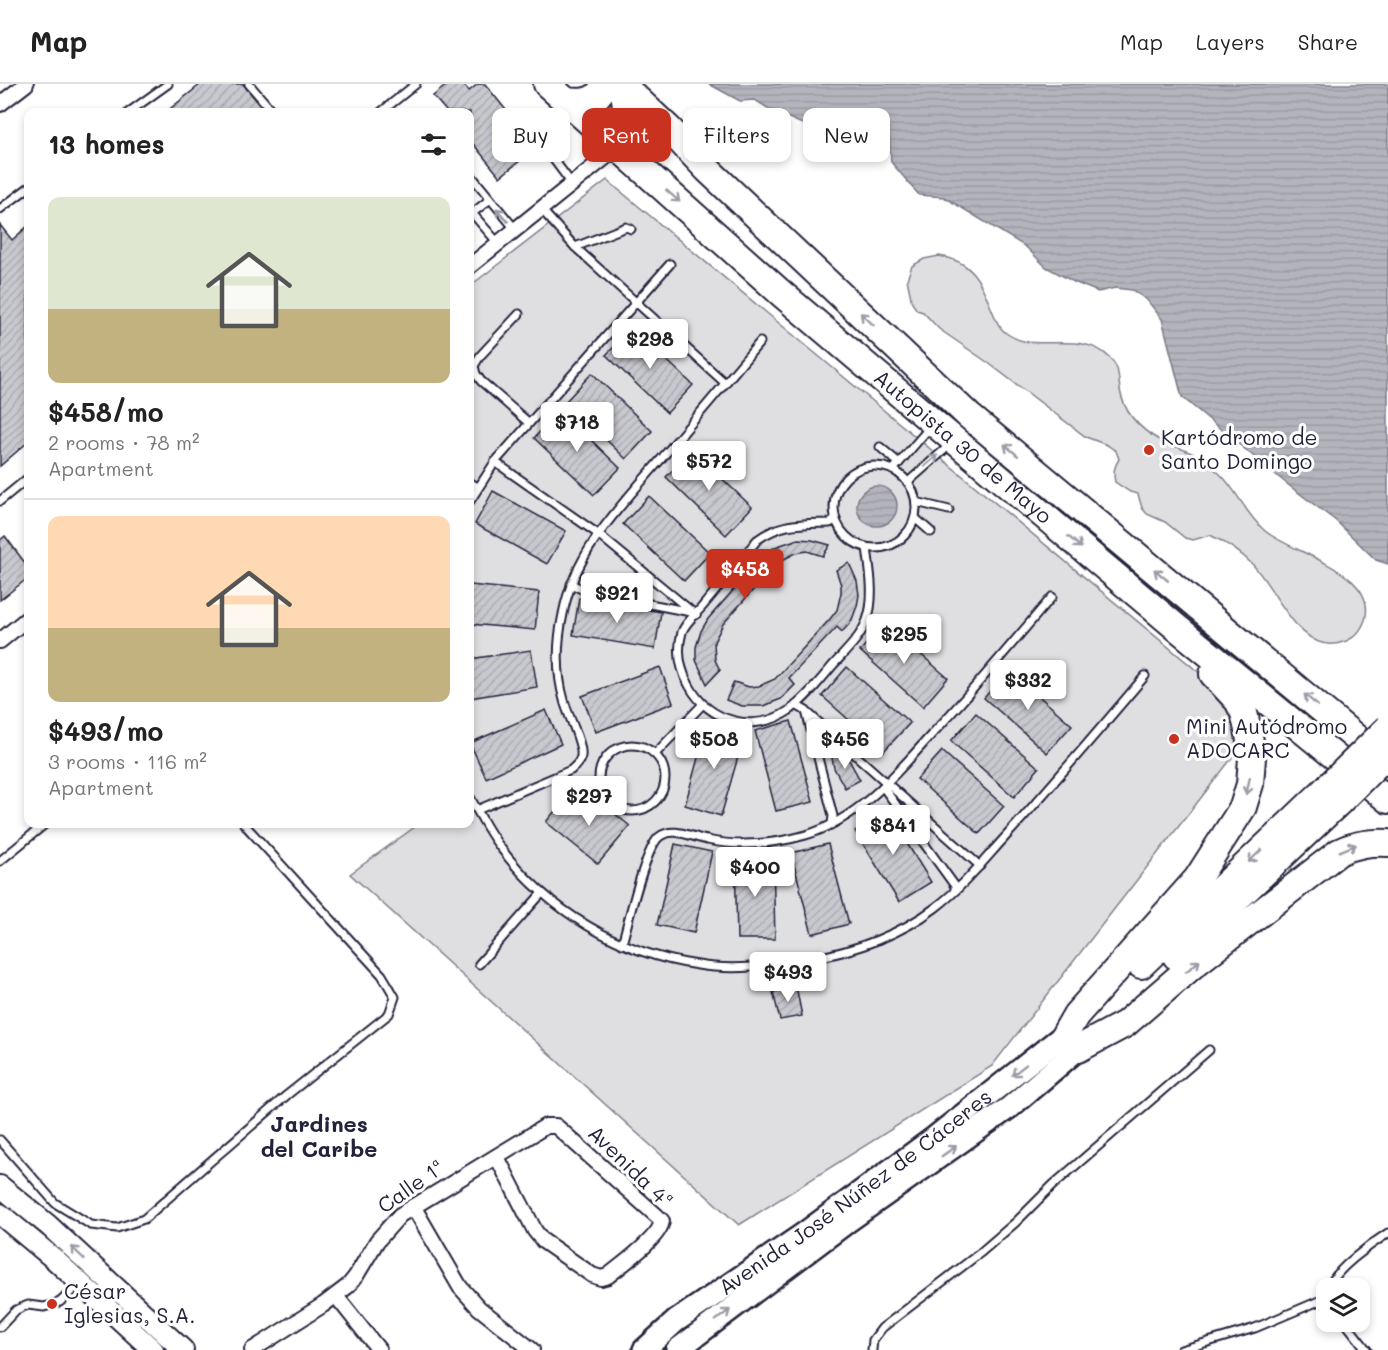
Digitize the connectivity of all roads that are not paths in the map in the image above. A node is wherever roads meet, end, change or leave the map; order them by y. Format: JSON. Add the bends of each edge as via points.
{"nodes":[{"id":1,"x":26,"y":84,"type":"edge"},
{"id":2,"x":168,"y":84,"type":"edge"},
{"id":3,"x":249,"y":84,"type":"edge"},
{"id":4,"x":416,"y":84,"type":"edge"},
{"id":5,"x":604,"y":84,"type":"edge"},
{"id":6,"x":619,"y":84,"type":"edge"},
{"id":7,"x":556,"y":92,"type":"edge"},
{"id":8,"x":0,"y":104,"type":"edge"},
{"id":9,"x":135,"y":108,"type":"edge"},
{"id":10,"x":270,"y":108,"type":"edge"},
{"id":11,"x":386,"y":108,"type":"edge"},
{"id":12,"x":620,"y":108,"type":"edge"},
{"id":13,"x":646,"y":108,"type":"edge"},
{"id":14,"x":582,"y":122,"type":"edge"},
{"id":15,"x":671,"y":131,"type":"edge"},
{"id":16,"x":556,"y":162,"type":"edge"},
{"id":17,"x":599,"y":162,"type":"edge"},
{"id":18,"x":619,"y":162,"type":"edge"},
{"id":19,"x":474,"y":179,"type":"edge"},
{"id":20,"x":572,"y":183,"type":"junction"},
{"id":21,"x":24,"y":191,"type":"edge"},
{"id":22,"x":489,"y":200,"type":"junction"},
{"id":23,"x":540,"y":208,"type":"junction"},
{"id":24,"x":0,"y":209,"type":"edge"},
{"id":25,"x":474,"y":212,"type":"edge"},
{"id":26,"x":474,"y":217,"type":"edge"},
{"id":27,"x":515,"y":229,"type":"junction"},
{"id":28,"x":631,"y":229,"type":"dead end"},
{"id":29,"x":498,"y":244,"type":"junction"},
{"id":30,"x":575,"y":247,"type":"junction"},
{"id":31,"x":474,"y":263,"type":"edge"},
{"id":32,"x":670,"y":264,"type":"dead end"},
{"id":33,"x":636,"y":303,"type":"junction"},
{"id":34,"x":519,"y":314,"type":"dead end"},
{"id":35,"x":760,"y":342,"type":"dead end"},
{"id":36,"x":725,"y":383,"type":"junction"},
{"id":37,"x":528,"y":423,"type":"junction"},
{"id":38,"x":934,"y":423,"type":"junction"},
{"id":39,"x":955,"y":441,"type":"junction"},
{"id":40,"x":879,"y":447,"type":"dead end"},
{"id":41,"x":495,"y":462,"type":"junction"},
{"id":42,"x":899,"y":464,"type":"junction"},
{"id":43,"x":893,"y":470,"type":"junction"},
{"id":44,"x":24,"y":481,"type":"edge"},
{"id":45,"x":908,"y":482,"type":"junction"},
{"id":46,"x":474,"y":485,"type":"edge"},
{"id":47,"x":478,"y":487,"type":"junction"},
{"id":48,"x":474,"y":494,"type":"edge"},
{"id":49,"x":0,"y":501,"type":"edge"},
{"id":50,"x":916,"y":502,"type":"junction"},
{"id":51,"x":949,"y":510,"type":"dead end"},
{"id":52,"x":915,"y":518,"type":"junction"},
{"id":53,"x":835,"y":520,"type":"junction"},
{"id":54,"x":930,"y":532,"type":"dead end"},
{"id":55,"x":598,"y":534,"type":"junction"},
{"id":56,"x":867,"y":548,"type":"junction"},
{"id":57,"x":572,"y":584,"type":"junction"},
{"id":58,"x":1052,"y":597,"type":"dead end"},
{"id":59,"x":694,"y":613,"type":"junction"},
{"id":60,"x":24,"y":621,"type":"edge"},
{"id":61,"x":1176,"y":627,"type":"junction"},
{"id":62,"x":0,"y":641,"type":"edge"},
{"id":63,"x":1145,"y":676,"type":"dead end"},
{"id":64,"x":703,"y":704,"type":"junction"},
{"id":65,"x":796,"y":705,"type":"junction"},
{"id":66,"x":806,"y":711,"type":"junction"},
{"id":67,"x":1388,"y":728,"type":"edge"},
{"id":68,"x":1388,"y":753,"type":"edge"},
{"id":69,"x":655,"y":754,"type":"junction"},
{"id":70,"x":1388,"y":764,"type":"edge"},
{"id":71,"x":885,"y":785,"type":"junction"},
{"id":72,"x":1333,"y":794,"type":"junction"},
{"id":73,"x":1388,"y":800,"type":"edge"},
{"id":74,"x":474,"y":804,"type":"edge"},
{"id":75,"x":477,"y":810,"type":"junction"},
{"id":76,"x":832,"y":824,"type":"junction"},
{"id":77,"x":40,"y":828,"type":"edge"},
{"id":78,"x":248,"y":828,"type":"edge"},
{"id":79,"x":1388,"y":843,"type":"edge"},
{"id":80,"x":0,"y":861,"type":"edge"},
{"id":81,"x":980,"y":866,"type":"junction"},
{"id":82,"x":956,"y":890,"type":"junction"},
{"id":83,"x":542,"y":893,"type":"junction"},
{"id":84,"x":622,"y":944,"type":"junction"},
{"id":85,"x":479,"y":963,"type":"dead end"},
{"id":86,"x":1072,"y":1042,"type":"junction"},
{"id":87,"x":1209,"y":1050,"type":"dead end"},
{"id":88,"x":556,"y":1126,"type":"joint"},
{"id":89,"x":0,"y":1140,"type":"edge"},
{"id":90,"x":496,"y":1156,"type":"junction"},
{"id":91,"x":0,"y":1186,"type":"edge"},
{"id":92,"x":413,"y":1206,"type":"junction"},
{"id":93,"x":3,"y":1222,"type":"edge"},
{"id":94,"x":1388,"y":1233,"type":"edge"},
{"id":95,"x":99,"y":1274,"type":"junction"},
{"id":96,"x":1335,"y":1278,"type":"edge"},
{"id":97,"x":82,"y":1285,"type":"junction"},
{"id":98,"x":336,"y":1296,"type":"junction"},
{"id":99,"x":1316,"y":1302,"type":"edge"},
{"id":100,"x":676,"y":1321,"type":"junction"},
{"id":101,"x":0,"y":1327,"type":"edge"},
{"id":102,"x":1353,"y":1332,"type":"edge"},
{"id":103,"x":688,"y":1344,"type":"edge"},
{"id":104,"x":153,"y":1350,"type":"edge"},
{"id":105,"x":183,"y":1350,"type":"edge"},
{"id":106,"x":252,"y":1350,"type":"edge"},
{"id":107,"x":379,"y":1350,"type":"edge"},
{"id":108,"x":532,"y":1350,"type":"edge"},
{"id":109,"x":634,"y":1350,"type":"edge"},
{"id":110,"x":644,"y":1350,"type":"edge"},
{"id":111,"x":676,"y":1350,"type":"edge"},
{"id":112,"x":872,"y":1350,"type":"edge"},
{"id":113,"x":1181,"y":1350,"type":"edge"},
{"id":114,"x":1367,"y":1350,"type":"edge"}],
"edges":[{"from":1,"to":8,"type":"street"},
{"from":2,"to":9,"type":"lane"},
{"from":3,"to":10,"type":"lane"},
{"from":4,"to":11,"type":"lane"},
{"from":5,"to":7,"type":"highway","via":[[597,96],[579,103]]},
{"from":6,"to":12,"type":"street"},
{"from":6,"to":13,"type":"highway","name":"Autopista 30 de Mayo"},
{"from":7,"to":14,"type":"highway","name":"Autopista 30 de Mayo"},
{"from":70,"to":15,"type":"highway","name":"Autopista 30 de Mayo","one_way":true,"via":[[969,416]]},
{"from":16,"to":20,"type":"lane"},
{"from":17,"to":20,"type":"street"},
{"from":18,"to":38,"type":"highway","name":"Autopista 30 de Mayo","one_way":true},
{"from":19,"to":22,"type":"lane"},
{"from":20,"to":23,"type":"street"},
{"from":21,"to":24,"type":"lane"},
{"from":22,"to":25,"type":"lane"},
{"from":27,"to":22,"type":"lane","one_way":true},
{"from":23,"to":27,"type":"street"},
{"from":23,"to":30,"type":"lane"},
{"from":26,"to":29,"type":"lane"},
{"from":27,"to":29,"type":"street"},
{"from":28,"to":30,"type":"lane","via":[[626,227]]},
{"from":29,"to":31,"type":"street"},
{"from":30,"to":33,"type":"lane"},
{"from":32,"to":33,"type":"lane"},
{"from":33,"to":36,"type":"lane"},
{"from":33,"to":37,"type":"lane"},
{"from":34,"to":37,"type":"lane","via":[[474,366],[481,381]]},
{"from":35,"to":36,"type":"lane"},
{"from":36,"to":55,"type":"lane"},
{"from":37,"to":41,"type":"lane"},
{"from":38,"to":39,"type":"highway","name":"Autopista 30 de Mayo"},
{"from":38,"to":42,"type":"lane"},
{"from":45,"to":39,"type":"lane","one_way":true},
{"from":39,"to":61,"type":"highway","name":"Autopista 30 de Mayo","one_way":true},
{"from":40,"to":42,"type":"lane"},
{"from":41,"to":47,"type":"lane"},
{"from":41,"to":55,"type":"lane"},
{"from":42,"to":43,"type":"lane"},
{"from":43,"to":45,"type":"lane"},
{"from":43,"to":53,"type":"lane","via":[[877,465],[861,467],[845,477],[833,502]]},
{"from":44,"to":49,"type":"lane"},
{"from":45,"to":50,"type":"lane"},
{"from":46,"to":47,"type":"lane"},
{"from":47,"to":48,"type":"lane"},
{"from":50,"to":51,"type":"lane"},
{"from":50,"to":52,"type":"lane"},
{"from":52,"to":54,"type":"lane"},
{"from":52,"to":56,"type":"lane","via":[[897,542],[883,548]]},
{"from":53,"to":56,"type":"lane","via":[[848,538]]},
{"from":53,"to":59,"type":"lane","via":[[791,524],[764,535]]},
{"from":55,"to":57,"type":"lane"},
{"from":55,"to":59,"type":"lane"},
{"from":56,"to":65,"type":"lane","via":[[870,602],[864,628]]},
{"from":57,"to":59,"type":"lane","via":[[588,592]]},
{"from":57,"to":75,"type":"lane","via":[[562,615],[558,658],[564,700],[582,755],[579,764],[571,771]]},
{"from":58,"to":71,"type":"lane","via":[[984,679]]},
{"from":59,"to":64,"type":"lane","via":[[683,631],[680,656],[687,682]]},
{"from":60,"to":62,"type":"street"},
{"from":61,"to":73,"type":"highway","name":"Autopista 30 de Mayo"},
{"from":61,"to":86,"type":"highway","one_way":true,"via":[[1244,713],[1252,758],[1250,784],[1243,807],[1197,879],[1076,1015]]},
{"from":63,"to":81,"type":"lane"},
{"from":64,"to":65,"type":"lane","via":[[725,719],[747,723],[770,721]]},
{"from":64,"to":69,"type":"lane"},
{"from":65,"to":66,"type":"lane"},
{"from":66,"to":71,"type":"lane"},
{"from":66,"to":76,"type":"lane"},
{"from":67,"to":72,"type":"highway","bridge":true},
{"from":68,"to":72,"type":"highway","bridge":true},
{"from":69,"to":69,"type":"lane","via":[[665,774],[660,797],[652,805],[630,812],[609,803],[598,775],[607,756],[615,749],[636,745]]},
{"from":71,"to":76,"type":"lane"},
{"from":71,"to":81,"type":"lane"},
{"from":71,"to":82,"type":"lane"},
{"from":72,"to":86,"type":"highway"},
{"from":74,"to":75,"type":"lane"},
{"from":75,"to":83,"type":"lane","via":[[500,847]]},
{"from":76,"to":84,"type":"lane","via":[[783,841],[748,844],[670,832],[661,836],[650,850]]},
{"from":77,"to":80,"type":"lane"},
{"from":78,"to":89,"type":"lane","via":[[382,975],[395,997],[389,1014],[287,1095],[144,1219],[117,1228],[91,1226],[55,1203]]},
{"from":86,"to":79,"type":"highway","one_way":true,"via":[[1125,1024],[1192,966],[1339,852],[1369,842]]},
{"from":81,"to":82,"type":"lane"},
{"from":82,"to":84,"type":"lane","via":[[935,908],[886,936],[853,949],[789,963],[733,968],[698,965]]},
{"from":83,"to":84,"type":"lane"},
{"from":83,"to":85,"type":"lane"},
{"from":86,"to":100,"type":"main road","name":"Avenida José Núñez de Cáceres","one_way":true},
{"from":103,"to":86,"type":"main road","name":"Avenida José Núñez de Cáceres","one_way":true,"via":[[847,1222],[1010,1107]]},
{"from":87,"to":112,"type":"lane","via":[[980,1253],[882,1328],[873,1340]]},
{"from":88,"to":90,"type":"street","name":"Calle 1ª","via":[[546,1126]]},
{"from":88,"to":90,"type":"street","name":"Avenida 4ª","via":[[662,1221],[655,1235],[608,1276],[592,1275],[551,1248],[535,1231]]},
{"from":90,"to":92,"type":"street","name":"Calle 1ª"},
{"from":95,"to":91,"type":"main road","one_way":true},
{"from":92,"to":98,"type":"street","name":"Calle 1ª","via":[[391,1223],[356,1276]]},
{"from":92,"to":108,"type":"street","via":[[469,1298]]},
{"from":93,"to":97,"type":"main road","via":[[53,1258]]},
{"from":94,"to":96,"type":"lane"},
{"from":95,"to":97,"type":"main road"},
{"from":95,"to":105,"type":"main road"},
{"from":97,"to":101,"type":"lane","via":[[60,1302],[16,1310]]},
{"from":97,"to":104,"type":"main road"},
{"from":98,"to":106,"type":"street","name":"Calle 1ª"},
{"from":98,"to":107,"type":"street"},
{"from":99,"to":113,"type":"lane","via":[[1255,1328]]},
{"from":100,"to":109,"type":"main road"},
{"from":100,"to":110,"type":"main road","name":"Avenida José Núñez de Cáceres"},
{"from":102,"to":114,"type":"lane"},
{"from":103,"to":111,"type":"main road","name":"Avenida José Núñez de Cáceres"}]}
